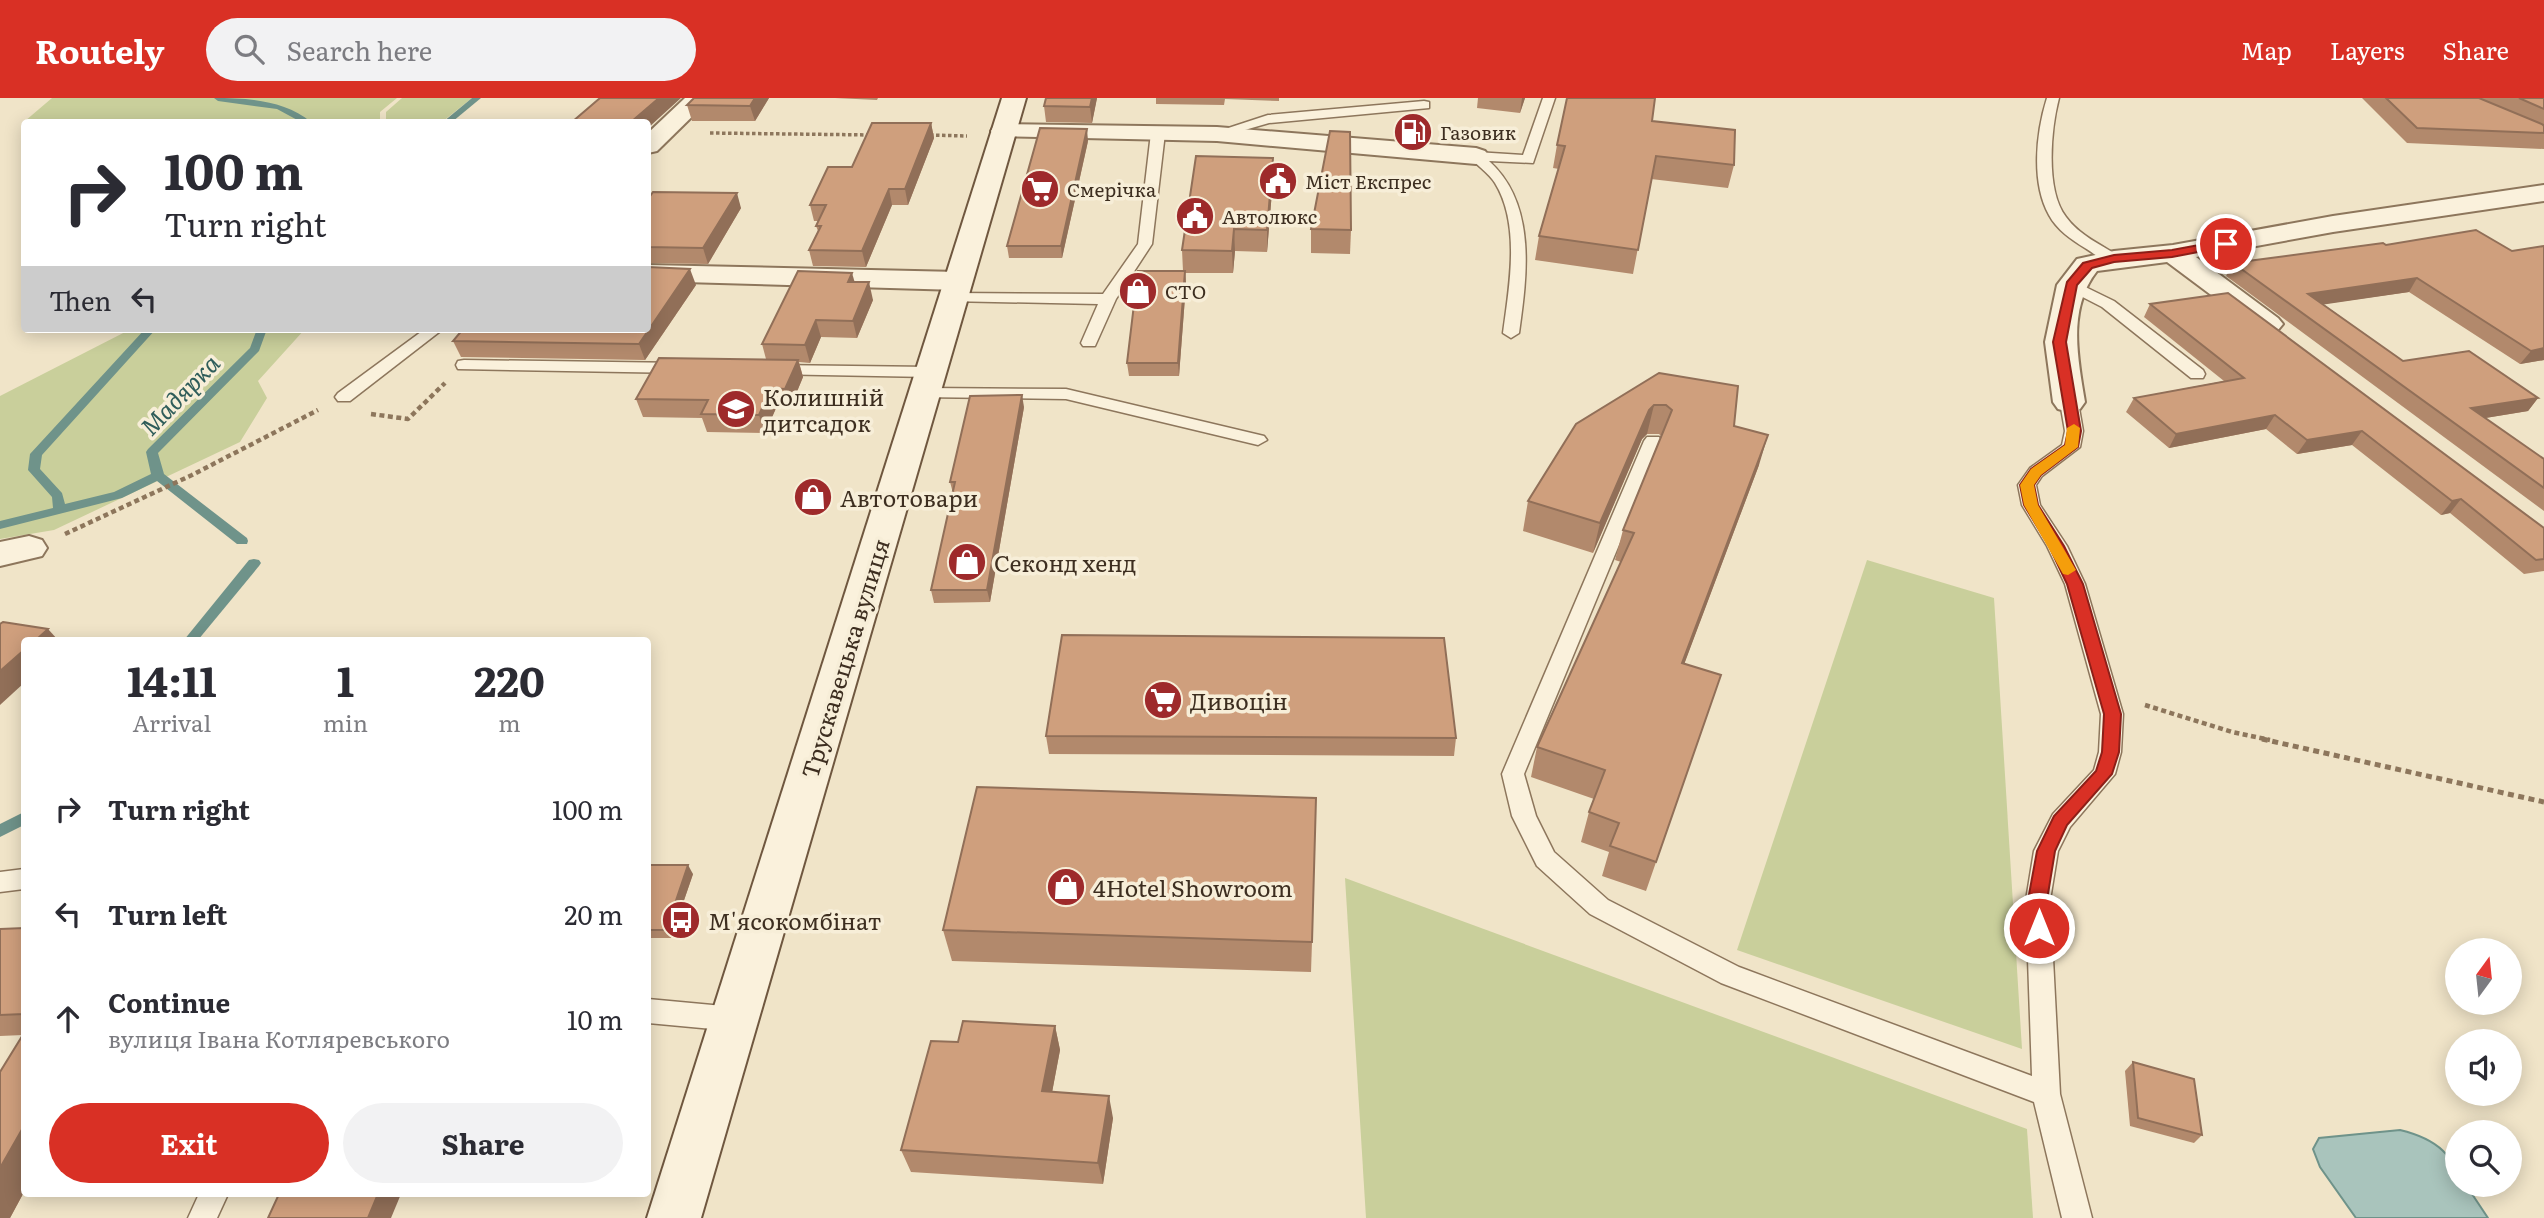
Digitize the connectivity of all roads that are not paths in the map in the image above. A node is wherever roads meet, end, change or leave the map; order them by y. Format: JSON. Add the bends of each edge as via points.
{"nodes":[{"id":1,"x":699,"y":98,"type":"edge"},
{"id":2,"x":1549,"y":98,"type":"edge"},
{"id":3,"x":2053,"y":98,"type":"edge"},
{"id":4,"x":1424,"y":104,"type":"dead end"},
{"id":5,"x":996,"y":122,"type":"edge"},
{"id":6,"x":1158,"y":133,"type":"junction"},
{"id":7,"x":1217,"y":134,"type":"junction"},
{"id":8,"x":656,"y":139,"type":"edge"},
{"id":9,"x":1476,"y":156,"type":"junction"},
{"id":10,"x":2544,"y":192,"type":"edge"},
{"id":11,"x":2172,"y":253,"type":"junction"},
{"id":12,"x":2114,"y":259,"type":"junction"},
{"id":13,"x":651,"y":273,"type":"edge"},
{"id":14,"x":2071,"y":285,"type":"junction"},
{"id":15,"x":956,"y":290,"type":"junction"},
{"id":16,"x":1108,"y":299,"type":"junction"},
{"id":17,"x":430,"y":333,"type":"edge"},
{"id":18,"x":1511,"y":333,"type":"dead end"},
{"id":19,"x":1089,"y":343,"type":"dead end"},
{"id":20,"x":2294,"y":344,"type":"edge"},
{"id":21,"x":464,"y":365,"type":"road end"},
{"id":22,"x":698,"y":369,"type":"edge"},
{"id":23,"x":754,"y":369,"type":"edge"},
{"id":24,"x":2197,"y":374,"type":"dead end"},
{"id":25,"x":928,"y":382,"type":"junction"},
{"id":26,"x":344,"y":397,"type":"road end"},
{"id":27,"x":2069,"y":401,"type":"joint"},
{"id":28,"x":1258,"y":440,"type":"dead end"},
{"id":29,"x":1653,"y":441,"type":"edge"},
{"id":30,"x":21,"y":879,"type":"edge"},
{"id":31,"x":0,"y":882,"type":"edge"},
{"id":32,"x":651,"y":1011,"type":"edge"},
{"id":33,"x":734,"y":1019,"type":"junction"},
{"id":34,"x":2046,"y":1094,"type":"junction"},
{"id":35,"x":212,"y":1197,"type":"edge"},
{"id":36,"x":202,"y":1217,"type":"edge"},
{"id":37,"x":674,"y":1218,"type":"edge"},
{"id":38,"x":2077,"y":1218,"type":"edge"}],
"edges":[{"from":1,"to":8,"type":"street"},
{"from":2,"to":9,"type":"lane","via":[[1528,160]]},
{"from":3,"to":12,"type":"lane","via":[[2046,133],[2048,196],[2057,216],[2073,232]]},
{"from":4,"to":7,"type":"lane","via":[[1268,119]]},
{"from":5,"to":6,"type":"street"},
{"from":5,"to":15,"type":"street","name":"Трускавецька вулиця"},
{"from":6,"to":7,"type":"street"},
{"from":6,"to":16,"type":"lane","via":[[1145,244]]},
{"from":7,"to":9,"type":"street"},
{"from":9,"to":18,"type":"lane","via":[[1500,180],[1511,201],[1518,267]]},
{"from":10,"to":11,"type":"street"},
{"from":11,"to":12,"type":"street"},
{"from":11,"to":20,"type":"street"},
{"from":12,"to":14,"type":"street","via":[[2087,265]]},
{"from":13,"to":15,"type":"street"},
{"from":14,"to":24,"type":"lane","via":[[2108,304]]},
{"from":14,"to":27,"type":"street","via":[[2060,342]]},
{"from":15,"to":16,"type":"lane"},
{"from":15,"to":25,"type":"street","name":"Трускавецька вулиця"},
{"from":16,"to":19,"type":"lane"},
{"from":17,"to":26,"type":"lane"},
{"from":21,"to":22,"type":"lane"},
{"from":23,"to":25,"type":"lane"},
{"from":25,"to":28,"type":"lane","via":[[1066,394]]},
{"from":25,"to":33,"type":"street","name":"Трускавецька вулиця"},
{"from":27,"to":34,"type":"lane","via":[[2074,431],[2071,447],[2036,472],[2027,485],[2031,505],[2075,584],[2112,714],[2104,774],[2061,821],[2046,851],[2038,900]]},
{"from":29,"to":34,"type":"lane","via":[[1513,774],[1524,817],[1545,859],[1599,907],[1730,975]]},
{"from":30,"to":31,"type":"lane"},
{"from":32,"to":33,"type":"lane"},
{"from":33,"to":37,"type":"street","name":"Трускавецька вулиця"},
{"from":34,"to":38,"type":"lane"},
{"from":35,"to":36,"type":"lane"}]}
